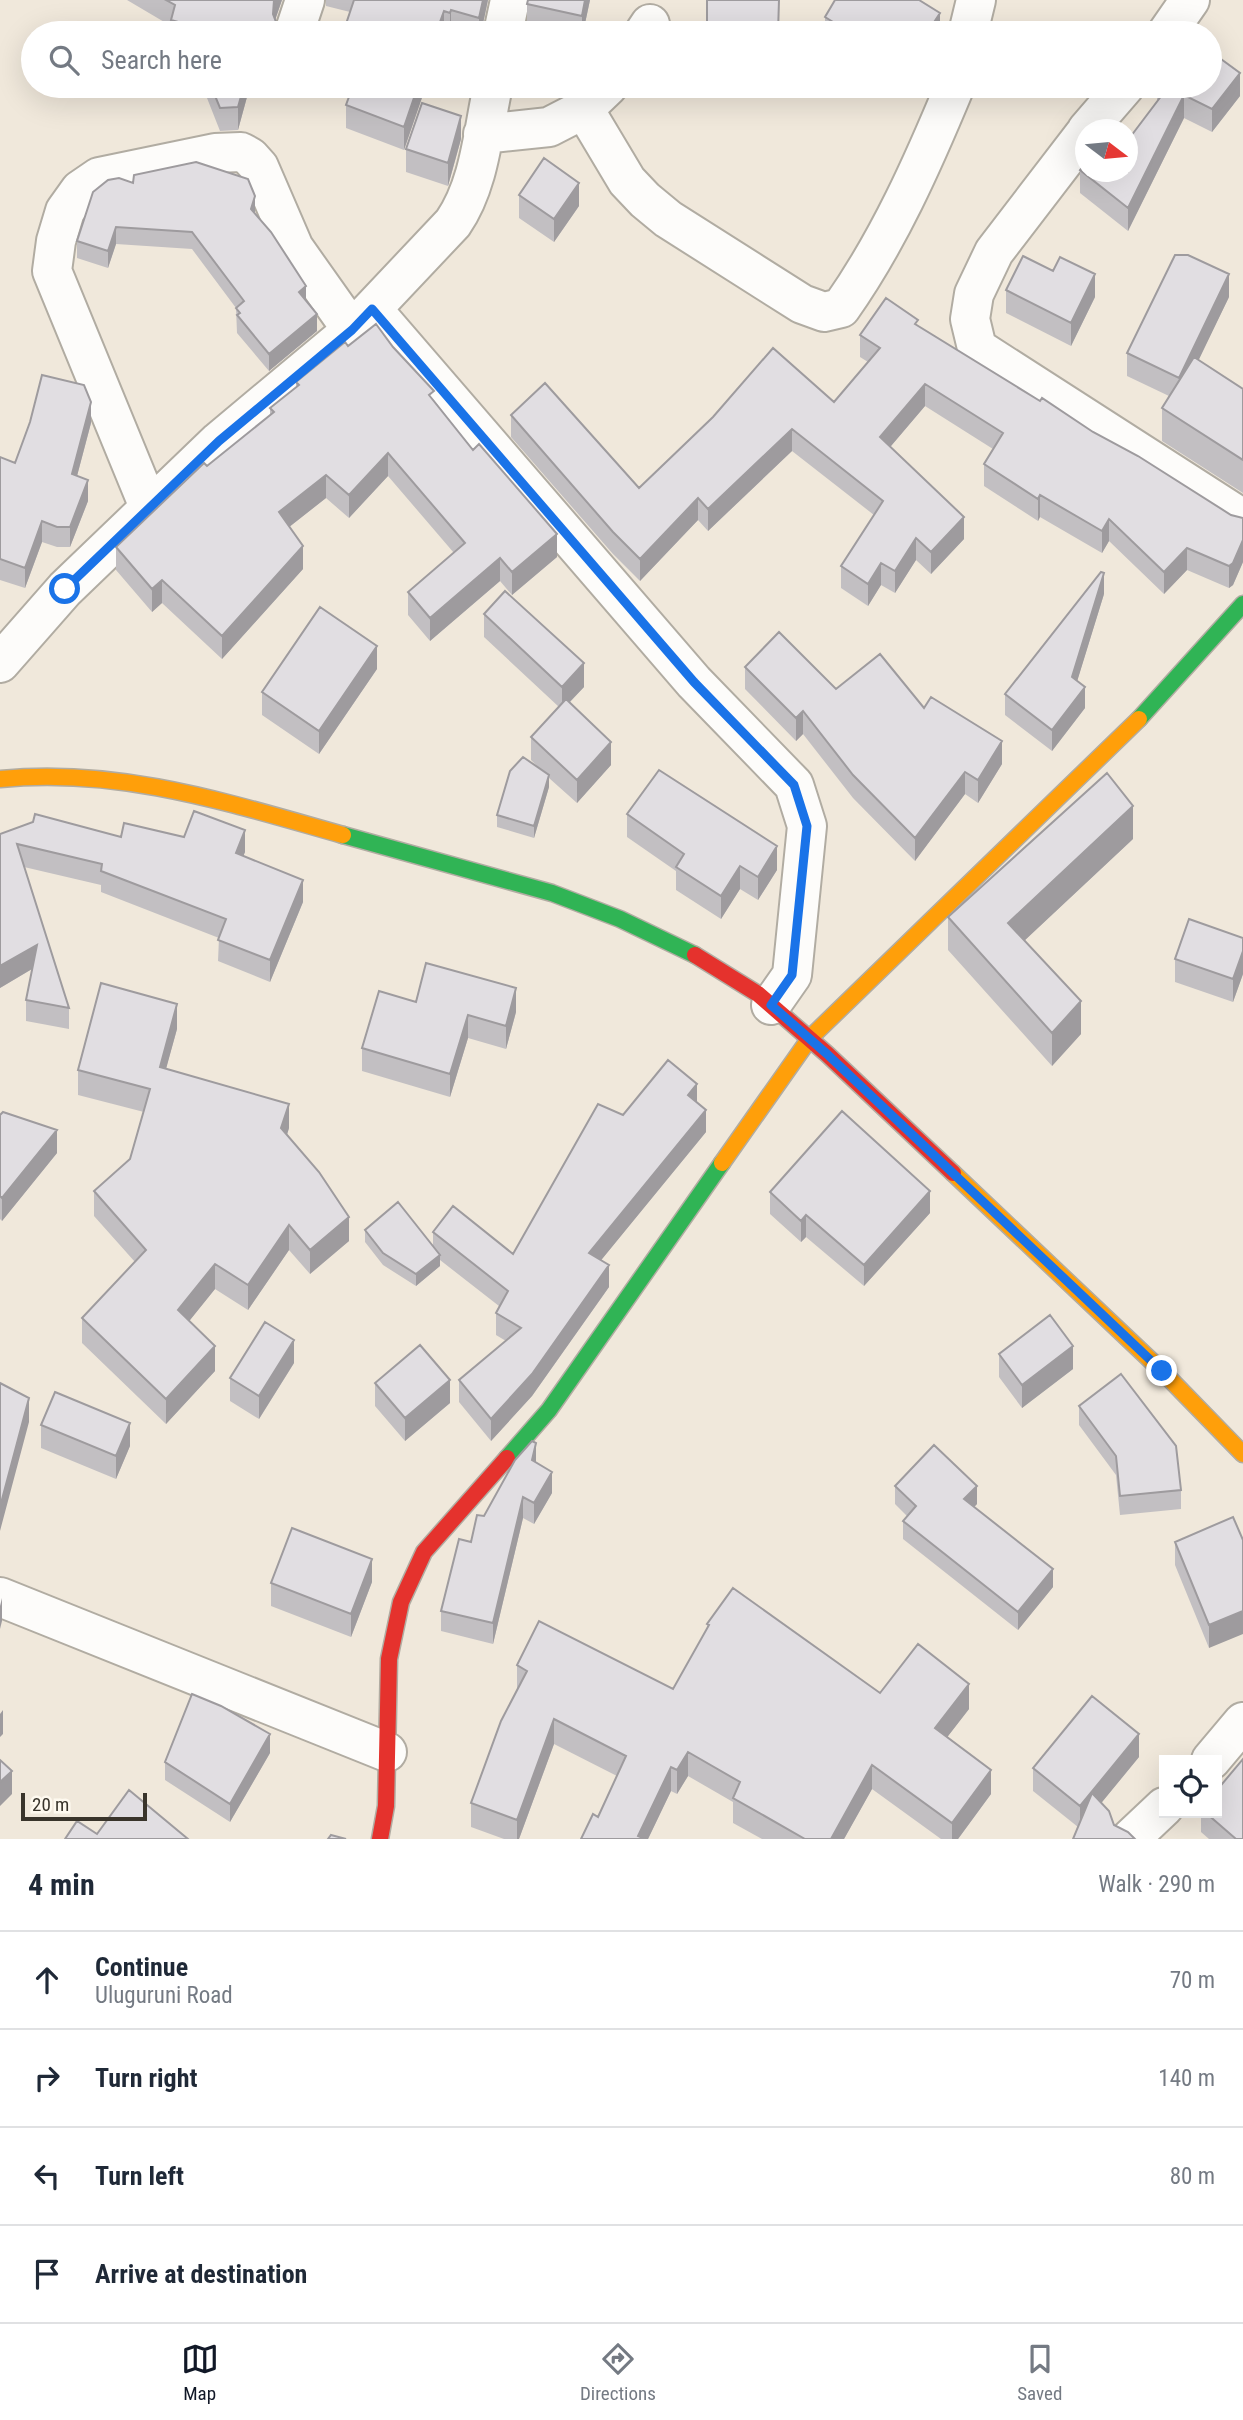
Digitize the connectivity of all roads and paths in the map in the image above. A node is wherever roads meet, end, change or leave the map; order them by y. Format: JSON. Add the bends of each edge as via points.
{"nodes":[{"id":1,"x":305,"y":0,"type":"edge"},
{"id":2,"x":510,"y":0,"type":"edge"},
{"id":3,"x":976,"y":0,"type":"edge"},
{"id":4,"x":1190,"y":0,"type":"edge"},
{"id":5,"x":299,"y":21,"type":"edge"},
{"id":6,"x":506,"y":21,"type":"edge"},
{"id":7,"x":971,"y":21,"type":"edge"},
{"id":8,"x":1175,"y":21,"type":"edge"},
{"id":9,"x":490,"y":98,"type":"edge"},
{"id":10,"x":594,"y":98,"type":"edge"},
{"id":11,"x":596,"y":98,"type":"edge"},
{"id":12,"x":950,"y":98,"type":"edge"},
{"id":13,"x":1115,"y":98,"type":"edge"},
{"id":14,"x":1096,"y":119,"type":"edge"},
{"id":15,"x":483,"y":134,"type":"junction"},
{"id":16,"x":1075,"y":145,"type":"edge"},
{"id":17,"x":362,"y":319,"type":"junction"},
{"id":18,"x":149,"y":507,"type":"junction"},
{"id":19,"x":1243,"y":519,"type":"edge"},
{"id":20,"x":1243,"y":604,"type":"edge"},
{"id":21,"x":0,"y":663,"type":"edge"},
{"id":22,"x":0,"y":779,"type":"edge"},
{"id":23,"x":771,"y":1005,"type":"junction"},
{"id":24,"x":810,"y":1038,"type":"junction"},
{"id":25,"x":1243,"y":1454,"type":"edge"},
{"id":26,"x":0,"y":1597,"type":"edge"},
{"id":27,"x":1243,"y":1722,"type":"edge"},
{"id":28,"x":387,"y":1752,"type":"junction"},
{"id":29,"x":1215,"y":1755,"type":"edge"},
{"id":30,"x":1159,"y":1812,"type":"edge"},
{"id":31,"x":380,"y":1839,"type":"edge"},
{"id":32,"x":1129,"y":1839,"type":"edge"}],
"edges":[{"from":1,"to":5,"type":"street"},
{"from":2,"to":6,"type":"street"},
{"from":3,"to":7,"type":"street"},
{"from":4,"to":8,"type":"street"},
{"from":9,"to":15,"type":"street"},
{"from":10,"to":15,"type":"street","via":[[549,127]]},
{"from":11,"to":12,"type":"street","via":[[627,181],[645,200],[802,304],[824,312],[841,308],[863,277],[920,169]]},
{"from":13,"to":14,"type":"street"},
{"from":15,"to":17,"type":"street","via":[[464,207]]},
{"from":16,"to":19,"type":"street","via":[[994,252],[974,294],[970,319],[977,348]]},
{"from":17,"to":18,"type":"street"},
{"from":17,"to":18,"type":"street","via":[[294,248],[259,167],[241,152],[215,153],[99,177],[80,191],[65,211],[52,271]]},
{"from":17,"to":23,"type":"street","via":[[794,785],[807,826],[794,961],[792,975]]},
{"from":18,"to":21,"type":"street","via":[[65,589]]},
{"from":20,"to":24,"type":"street","via":[[1153,705]]},
{"from":22,"to":23,"type":"street","via":[[31,776],[120,781],[194,793],[552,893],[687,950]]},
{"from":23,"to":24,"type":"street"},
{"from":24,"to":25,"type":"street","via":[[1152,1361]]},
{"from":24,"to":28,"type":"street","via":[[549,1410],[424,1552],[401,1602],[389,1659]]},
{"from":26,"to":28,"type":"street"},
{"from":27,"to":29,"type":"street"},
{"from":28,"to":31,"type":"street"},
{"from":30,"to":32,"type":"street"}]}
